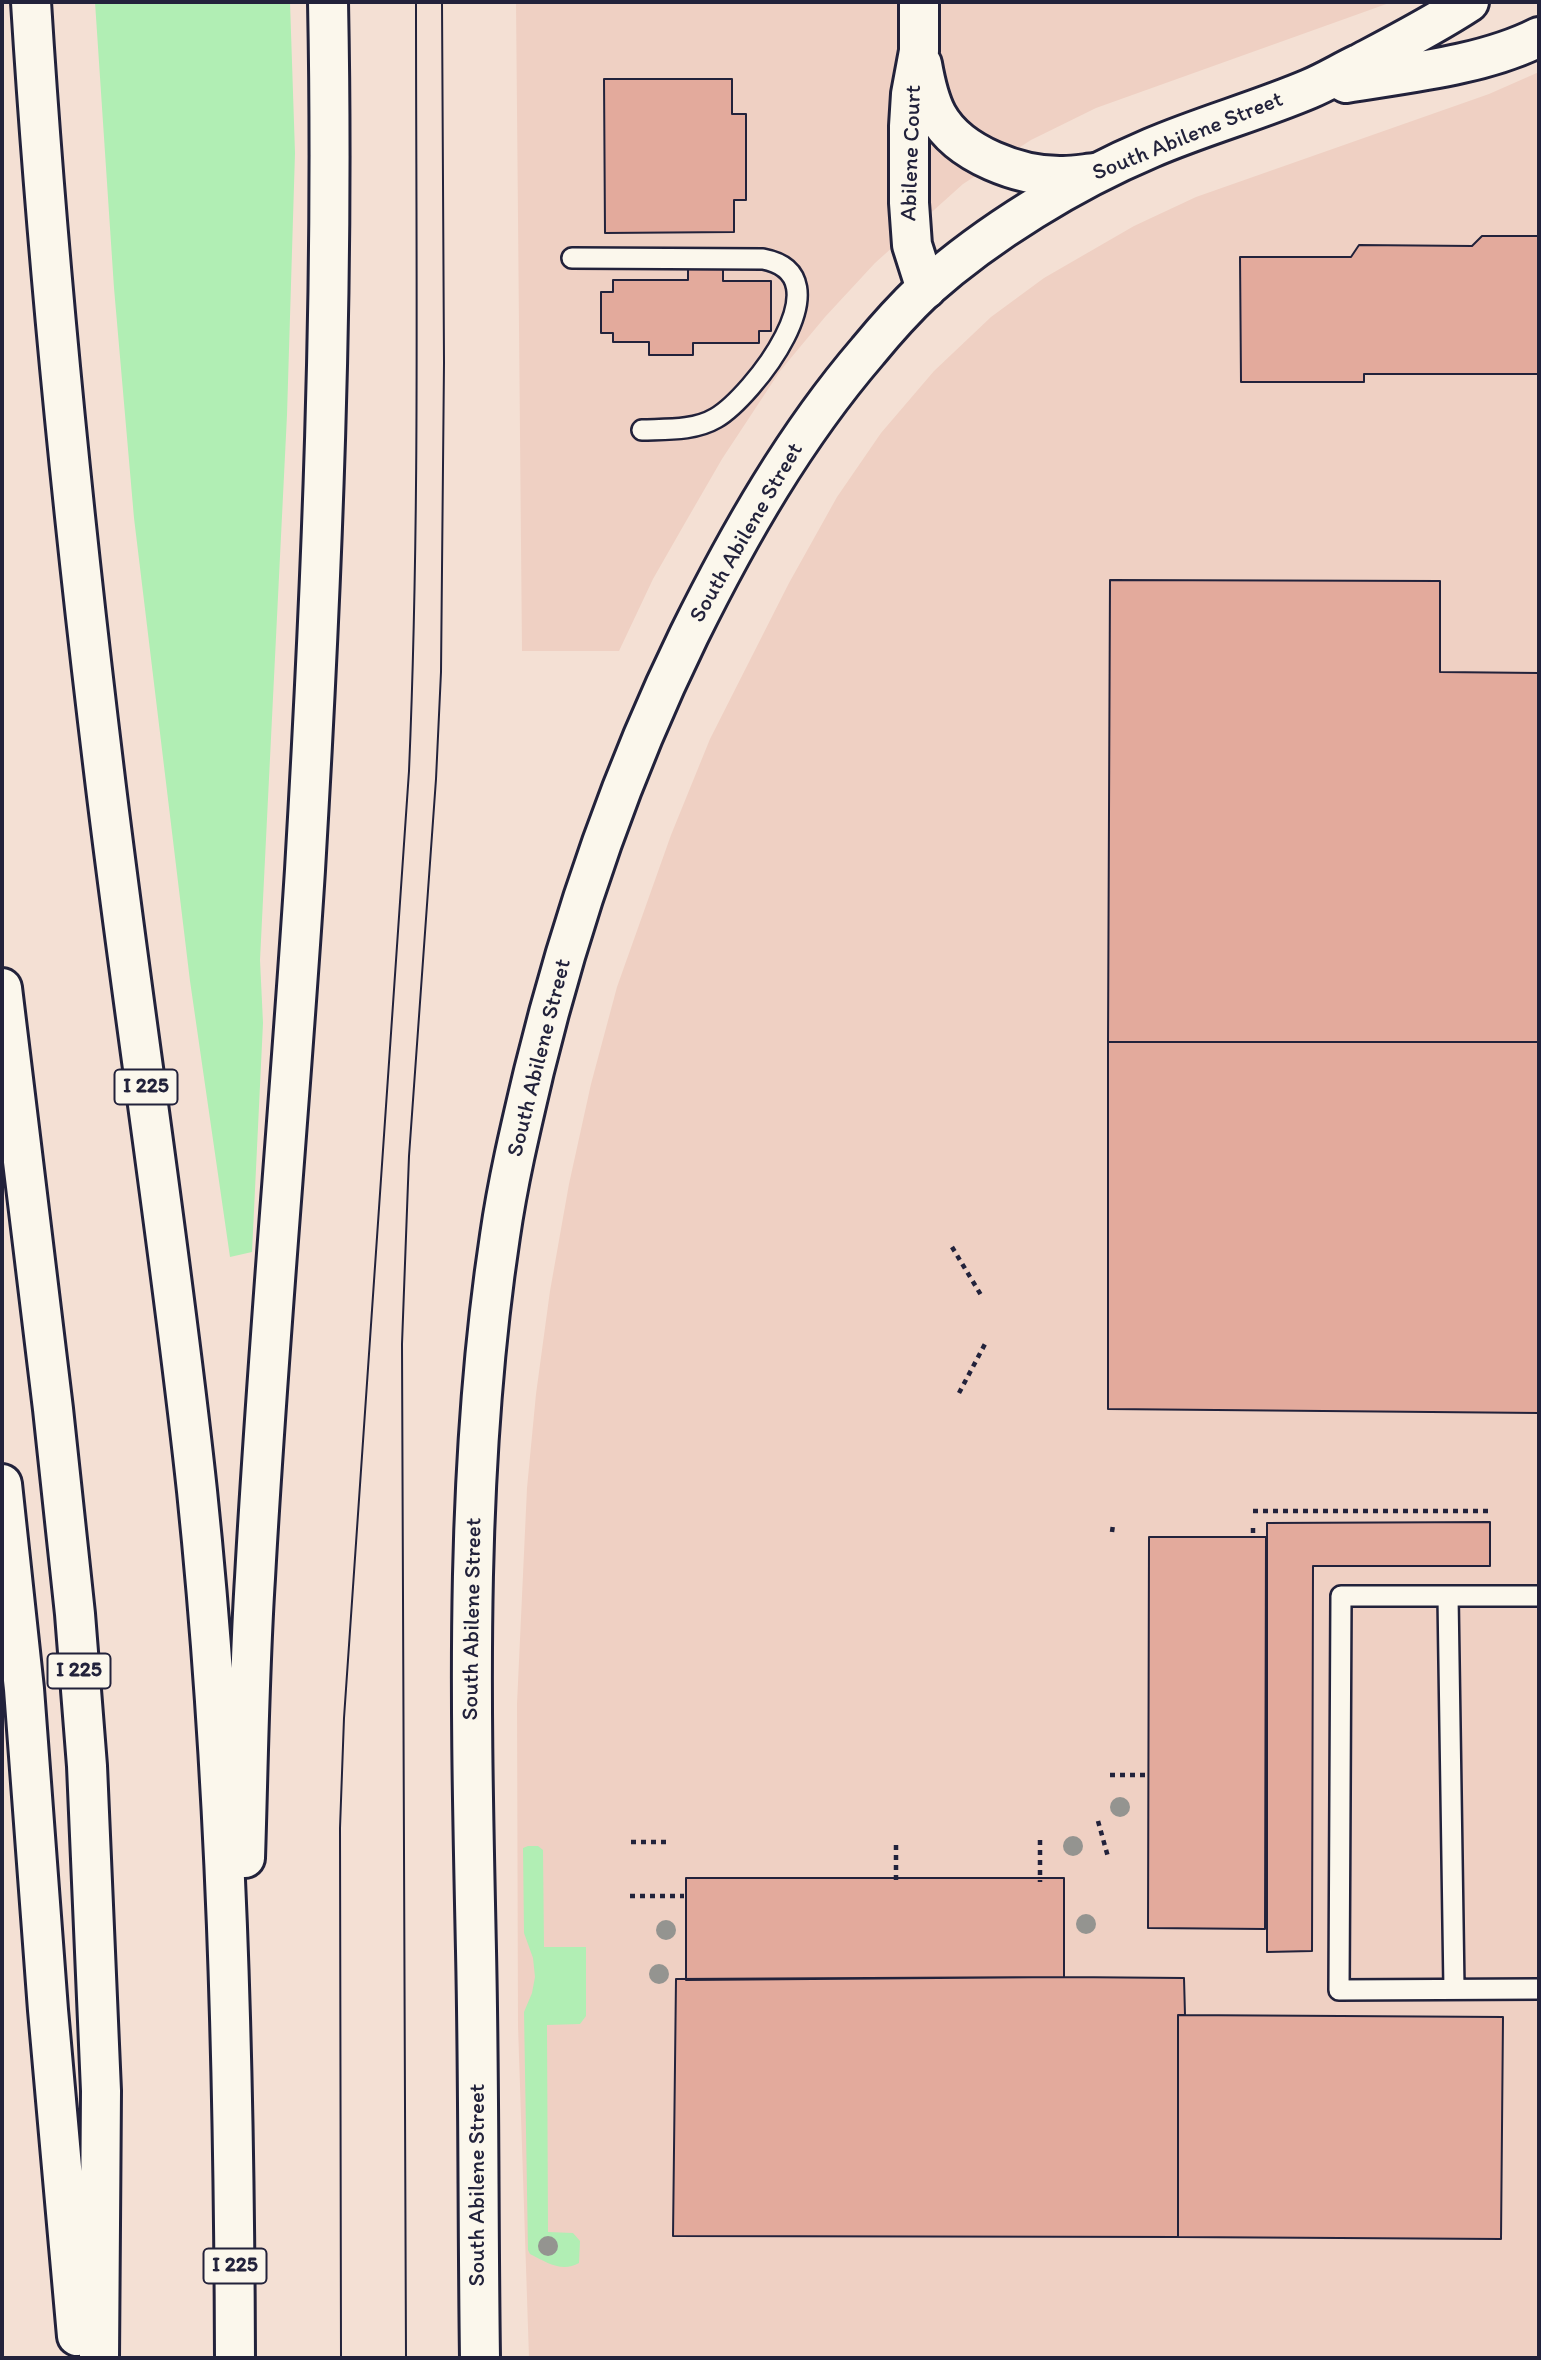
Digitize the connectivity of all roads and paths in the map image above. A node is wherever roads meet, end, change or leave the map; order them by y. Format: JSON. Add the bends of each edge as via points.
{"nodes":[{"id":1,"x":31,"y":2,"type":"edge"},
{"id":2,"x":328,"y":2,"type":"edge"},
{"id":3,"x":919,"y":2,"type":"edge"},
{"id":4,"x":1469,"y":2,"type":"edge"},
{"id":5,"x":1539,"y":37,"type":"edge"},
{"id":6,"x":919,"y":51,"type":"junction"},
{"id":7,"x":1310,"y":89,"type":"junction"},
{"id":8,"x":1096,"y":173,"type":"junction"},
{"id":9,"x":572,"y":258,"type":"dead end"},
{"id":10,"x":926,"y":289,"type":"junction"},
{"id":11,"x":642,"y":430,"type":"dead end"},
{"id":12,"x":2,"y":988,"type":"edge"},
{"id":13,"x":952,"y":1247,"type":"dead end"},
{"id":14,"x":981,"y":1295,"type":"dead end"},
{"id":15,"x":985,"y":1344,"type":"dead end"},
{"id":16,"x":959,"y":1393,"type":"dead end"},
{"id":17,"x":2,"y":1484,"type":"edge"},
{"id":18,"x":1253,"y":1511,"type":"dead end"},
{"id":19,"x":1489,"y":1511,"type":"dead end"},
{"id":20,"x":1113,"y":1525,"type":"dead end"},
{"id":21,"x":1112,"y":1532,"type":"dead end"},
{"id":22,"x":1448,"y":1596,"type":"junction"},
{"id":23,"x":1539,"y":1596,"type":"edge"},
{"id":24,"x":1110,"y":1775,"type":"dead end"},
{"id":25,"x":1147,"y":1775,"type":"dead end"},
{"id":26,"x":1098,"y":1821,"type":"dead end"},
{"id":27,"x":1040,"y":1840,"type":"dead end"},
{"id":28,"x":631,"y":1842,"type":"dead end"},
{"id":29,"x":671,"y":1842,"type":"dead end"},
{"id":30,"x":896,"y":1845,"type":"dead end"},
{"id":31,"x":1108,"y":1857,"type":"dead end"},
{"id":32,"x":896,"y":1882,"type":"dead end"},
{"id":33,"x":1040,"y":1882,"type":"dead end"},
{"id":34,"x":630,"y":1896,"type":"dead end"},
{"id":35,"x":684,"y":1896,"type":"dead end"},
{"id":36,"x":1454,"y":1989,"type":"junction"},
{"id":37,"x":1539,"y":1989,"type":"edge"},
{"id":38,"x":234,"y":2174,"type":"junction"},
{"id":39,"x":79,"y":2358,"type":"edge"},
{"id":40,"x":99,"y":2358,"type":"edge"},
{"id":41,"x":235,"y":2358,"type":"edge"},
{"id":42,"x":480,"y":2358,"type":"edge"}],
"edges":[{"from":1,"to":38,"type":"main road","number":"I 225","via":[[61,376],[103,760],[170,1261],[203,1557],[223,1872]]},
{"from":2,"to":38,"type":"main road","via":[[329,275],[323,513],[304,874],[255,1570]]},
{"from":3,"to":6,"type":"main road"},
{"from":4,"to":7,"type":"main road","name":"South Abilene Street"},
{"from":5,"to":7,"type":"main road","name":"South Abilene Street","via":[[1441,66]]},
{"from":6,"to":8,"type":"main road","name":"Abilene Court","via":[[936,113],[973,152],[1038,174]]},
{"from":6,"to":10,"type":"main road","name":"Abilene Court","via":[[911,94],[909,203],[912,245]]},
{"from":7,"to":8,"type":"main road","name":"South Abilene Street"},
{"from":8,"to":10,"type":"main road","name":"South Abilene Street","via":[[1015,222]]},
{"from":9,"to":11,"type":"lane","via":[[763,259],[786,269],[794,282],[798,299],[788,331],[727,411],[699,426]]},
{"from":10,"to":42,"type":"main road","name":"South Abilene Street","via":[[858,362],[795,446],[682,651],[628,770],[589,878],[519,1132],[488,1325],[477,1435],[472,1565]]},
{"from":12,"to":40,"type":"main road","number":"I 225","via":[[54,1409],[87,1766],[101,2091]]},
{"from":13,"to":14,"type":"path"},
{"from":15,"to":16,"type":"path"},
{"from":17,"to":39,"type":"main road","via":[[25,1702]]},
{"from":18,"to":19,"type":"path"},
{"from":20,"to":21,"type":"path"},
{"from":22,"to":23,"type":"lane"},
{"from":22,"to":36,"type":"lane"},
{"from":22,"to":36,"type":"lane","via":[[1342,1596],[1339,1990]]},
{"from":24,"to":25,"type":"path"},
{"from":26,"to":31,"type":"path"},
{"from":27,"to":33,"type":"path"},
{"from":28,"to":29,"type":"path"},
{"from":30,"to":32,"type":"path"},
{"from":34,"to":35,"type":"path"},
{"from":36,"to":37,"type":"lane"},
{"from":38,"to":41,"type":"main road","number":"I 225"}]}
